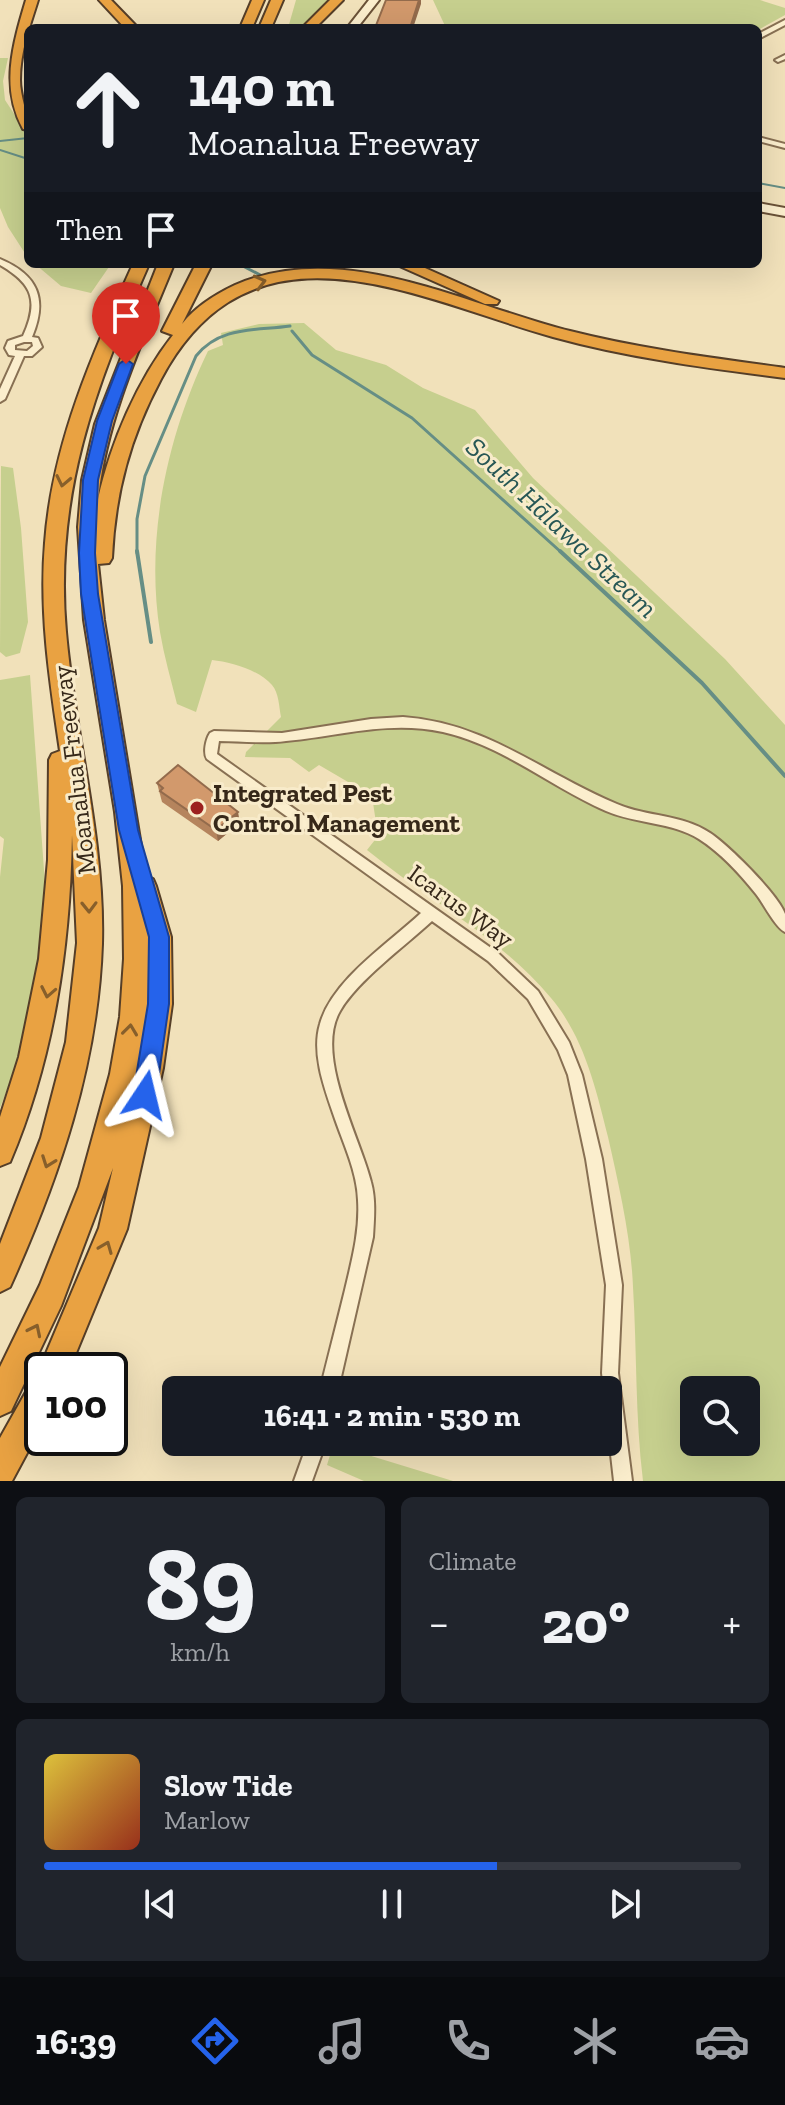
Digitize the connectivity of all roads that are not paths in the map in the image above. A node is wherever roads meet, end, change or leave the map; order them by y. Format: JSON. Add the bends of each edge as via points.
{"nodes":[{"id":1,"x":32,"y":0,"type":"edge"},
{"id":2,"x":119,"y":0,"type":"edge"},
{"id":3,"x":256,"y":0,"type":"edge"},
{"id":4,"x":277,"y":0,"type":"edge"},
{"id":5,"x":340,"y":0,"type":"edge"},
{"id":6,"x":374,"y":0,"type":"edge"},
{"id":7,"x":101,"y":5,"type":"edge"},
{"id":8,"x":27,"y":24,"type":"edge"},
{"id":9,"x":112,"y":24,"type":"edge"},
{"id":10,"x":127,"y":24,"type":"edge"},
{"id":11,"x":140,"y":24,"type":"edge"},
{"id":12,"x":247,"y":24,"type":"edge"},
{"id":13,"x":267,"y":24,"type":"edge"},
{"id":14,"x":313,"y":24,"type":"edge"},
{"id":15,"x":319,"y":24,"type":"edge"},
{"id":16,"x":355,"y":24,"type":"edge"},
{"id":17,"x":783,"y":25,"type":"edge"},
{"id":18,"x":762,"y":35,"type":"edge"},
{"id":19,"x":24,"y":36,"type":"edge"},
{"id":20,"x":24,"y":120,"type":"edge"},
{"id":21,"x":762,"y":140,"type":"edge"},
{"id":22,"x":785,"y":146,"type":"edge"},
{"id":23,"x":762,"y":208,"type":"edge"},
{"id":24,"x":785,"y":212,"type":"edge"},
{"id":25,"x":0,"y":261,"type":"edge"},
{"id":26,"x":124,"y":268,"type":"edge"},
{"id":27,"x":139,"y":268,"type":"edge"},
{"id":28,"x":164,"y":268,"type":"edge"},
{"id":29,"x":202,"y":268,"type":"edge"},
{"id":30,"x":391,"y":268,"type":"edge"},
{"id":31,"x":412,"y":268,"type":"edge"},
{"id":32,"x":417,"y":268,"type":"edge"},
{"id":33,"x":435,"y":279,"type":"junction"},
{"id":34,"x":509,"y":313,"type":"junction"},
{"id":35,"x":27,"y":338,"type":"junction"},
{"id":36,"x":5,"y":346,"type":"edge"},
{"id":37,"x":20,"y":355,"type":"junction"},
{"id":38,"x":785,"y":358,"type":"edge"},
{"id":39,"x":785,"y":373,"type":"edge"},
{"id":40,"x":0,"y":399,"type":"edge"},
{"id":41,"x":82,"y":406,"type":"junction"},
{"id":42,"x":110,"y":485,"type":"junction"},
{"id":43,"x":57,"y":635,"type":"junction"},
{"id":44,"x":112,"y":735,"type":"junction"},
{"id":45,"x":128,"y":830,"type":"junction"},
{"id":46,"x":430,"y":914,"type":"junction"},
{"id":47,"x":785,"y":926,"type":"edge"},
{"id":48,"x":0,"y":1152,"type":"edge"},
{"id":49,"x":0,"y":1277,"type":"edge"},
{"id":50,"x":62,"y":1352,"type":"edge"},
{"id":51,"x":332,"y":1376,"type":"edge"},
{"id":52,"x":0,"y":1400,"type":"edge"},
{"id":53,"x":24,"y":1427,"type":"edge"},
{"id":54,"x":312,"y":1456,"type":"edge"},
{"id":55,"x":0,"y":1470,"type":"edge"},
{"id":56,"x":303,"y":1481,"type":"edge"},
{"id":57,"x":623,"y":1481,"type":"edge"}],
"edges":[{"from":1,"to":8,"type":"highway"},
{"from":2,"to":11,"type":"highway"},
{"from":3,"to":12,"type":"highway"},
{"from":4,"to":13,"type":"highway"},
{"from":5,"to":14,"type":"highway"},
{"from":5,"to":15,"type":"highway"},
{"from":6,"to":16,"type":"street"},
{"from":7,"to":9,"type":"highway"},
{"from":7,"to":10,"type":"highway"},
{"from":17,"to":18,"type":"street"},
{"from":19,"to":20,"type":"highway","via":[[12,90]]},
{"from":21,"to":22,"type":"street"},
{"from":23,"to":24,"type":"street"},
{"from":25,"to":35,"type":"street","via":[[22,275],[36,295],[36,318]]},
{"from":26,"to":41,"type":"highway"},
{"from":27,"to":41,"type":"highway","name":"Moanalua Freeway"},
{"from":28,"to":44,"type":"highway","name":"Moanalua Freeway","via":[[112,399],[91,480],[90,594]]},
{"from":29,"to":42,"type":"highway","via":[[142,384]]},
{"from":30,"to":34,"type":"highway"},
{"from":31,"to":33,"type":"highway"},
{"from":32,"to":33,"type":"highway"},
{"from":33,"to":34,"type":"highway"},
{"from":34,"to":38,"type":"highway","via":[[638,339]]},
{"from":34,"to":39,"type":"highway","via":[[575,337],[689,361]]},
{"from":42,"to":34,"type":"highway","one_way":true,"via":[[140,403],[180,333],[200,311],[229,293],[293,275],[361,277]]},
{"from":35,"to":36,"type":"street"},
{"from":35,"to":37,"type":"street","via":[[38,347]]},
{"from":36,"to":37,"type":"street"},
{"from":37,"to":40,"type":"street"},
{"from":41,"to":43,"type":"highway","name":"Moanalua Freeway","one_way":true,"via":[[58,504]]},
{"from":42,"to":44,"type":"highway","via":[[102,574]]},
{"from":43,"to":48,"type":"highway","one_way":true,"via":[[62,841],[53,962],[28,1072]]},
{"from":43,"to":49,"type":"highway","name":"Moanalua Freeway","one_way":true,"via":[[89,893],[89,965],[75,1059],[53,1148]]},
{"from":44,"to":45,"type":"highway","name":"Moanalua Freeway"},
{"from":50,"to":45,"type":"highway","one_way":true,"via":[[113,1229],[150,1068],[159,1004],[159,937]]},
{"from":52,"to":45,"type":"highway","name":"Moanalua Freeway","one_way":true,"via":[[75,1238],[119,1092],[137,960]]},
{"from":46,"to":47,"type":"street","name":"Icarus Way","via":[[211,756],[214,736],[289,737],[380,721],[422,723],[473,736],[616,810],[703,836],[762,894]]},
{"from":46,"to":51,"type":"street","via":[[347,992],[326,1023],[325,1061],[355,1148],[366,1220]]},
{"from":46,"to":57,"type":"street","name":"Icarus Way","via":[[493,957],[533,995],[575,1075],[614,1285],[610,1373]]},
{"from":53,"to":55,"type":"highway"},
{"from":54,"to":56,"type":"street"}]}
